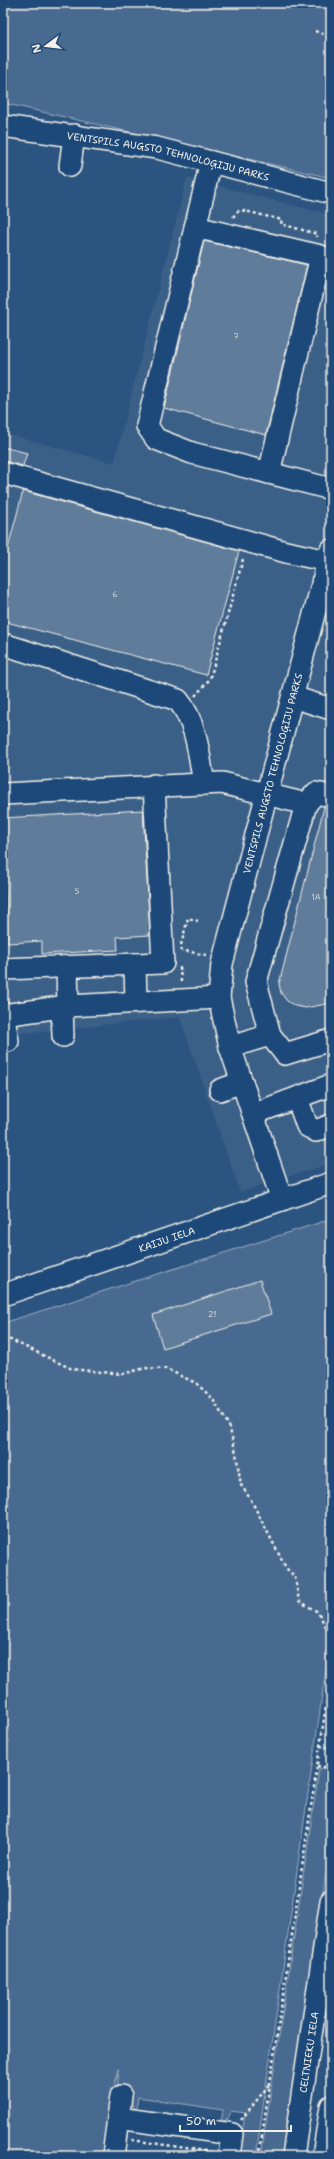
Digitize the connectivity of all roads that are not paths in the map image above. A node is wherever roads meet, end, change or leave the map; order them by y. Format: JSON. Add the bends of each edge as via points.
{"nodes":[{"id":1,"x":3,"y":126,"type":"edge"},
{"id":2,"x":74,"y":135,"type":"junction"},
{"id":3,"x":211,"y":162,"type":"junction"},
{"id":4,"x":70,"y":166,"type":"dead end"},
{"id":5,"x":331,"y":193,"type":"edge"},
{"id":6,"x":195,"y":228,"type":"junction"},
{"id":7,"x":3,"y":473,"type":"edge"},
{"id":8,"x":269,"y":473,"type":"junction"},
{"id":9,"x":331,"y":489,"type":"edge"},
{"id":10,"x":330,"y":555,"type":"edge"},
{"id":11,"x":3,"y":644,"type":"edge"},
{"id":12,"x":293,"y":697,"type":"junction"},
{"id":13,"x":330,"y":705,"type":"edge"},
{"id":14,"x":204,"y":784,"type":"junction"},
{"id":15,"x":154,"y":785,"type":"junction"},
{"id":16,"x":267,"y":793,"type":"junction"},
{"id":17,"x":3,"y":794,"type":"edge"},
{"id":18,"x":331,"y":796,"type":"edge"},
{"id":19,"x":306,"y":804,"type":"junction"},
{"id":20,"x":135,"y":964,"type":"junction"},
{"id":21,"x":66,"y":967,"type":"junction"},
{"id":22,"x":3,"y":969,"type":"edge"},
{"id":23,"x":219,"y":998,"type":"junction"},
{"id":24,"x":136,"y":1002,"type":"junction"},
{"id":25,"x":65,"y":1006,"type":"junction"},
{"id":26,"x":3,"y":1014,"type":"edge"},
{"id":27,"x":270,"y":1035,"type":"junction"},
{"id":28,"x":63,"y":1036,"type":"dead end"},
{"id":29,"x":8,"y":1040,"type":"dead end"},
{"id":30,"x":331,"y":1040,"type":"edge"},
{"id":31,"x":230,"y":1047,"type":"junction"},
{"id":32,"x":242,"y":1082,"type":"junction"},
{"id":33,"x":331,"y":1085,"type":"edge"},
{"id":34,"x":220,"y":1090,"type":"dead end"},
{"id":35,"x":297,"y":1098,"type":"junction"},
{"id":36,"x":253,"y":1114,"type":"junction"},
{"id":37,"x":331,"y":1125,"type":"edge"},
{"id":38,"x":331,"y":1183,"type":"edge"},
{"id":39,"x":282,"y":1200,"type":"junction"},
{"id":40,"x":3,"y":1295,"type":"edge"},
{"id":41,"x":331,"y":1900,"type":"edge"},
{"id":42,"x":329,"y":1930,"type":"edge"},
{"id":43,"x":122,"y":2096,"type":"dead end"},
{"id":44,"x":331,"y":2106,"type":"edge"},
{"id":45,"x":118,"y":2118,"type":"junction"},
{"id":46,"x":113,"y":2156,"type":"edge"},
{"id":47,"x":229,"y":2156,"type":"edge"},
{"id":48,"x":293,"y":2156,"type":"edge"},
{"id":49,"x":323,"y":2156,"type":"edge"}],
"edges":[{"from":1,"to":2,"type":"street","name":"VENTSPILS AUGSTO TEHNOLOĢIJU PARKS"},
{"from":2,"to":3,"type":"street","name":"VENTSPILS AUGSTO TEHNOLOĢIJU PARKS","via":[[158,148]]},
{"from":2,"to":4,"type":"street"},
{"from":3,"to":5,"type":"street","name":"VENTSPILS AUGSTO TEHNOLOĢIJU PARKS"},
{"from":3,"to":6,"type":"street"},
{"from":6,"to":8,"type":"street","via":[[147,426],[156,439],[185,450]]},
{"from":6,"to":8,"type":"street","via":[[321,256]]},
{"from":7,"to":10,"type":"street","via":[[286,552]]},
{"from":8,"to":9,"type":"street"},
{"from":10,"to":12,"type":"street","name":"VENTSPILS AUGSTO TEHNOLOĢIJU PARKS"},
{"from":11,"to":14,"type":"street","via":[[178,700],[193,727]]},
{"from":12,"to":13,"type":"street"},
{"from":12,"to":16,"type":"street","name":"VENTSPILS AUGSTO TEHNOLOĢIJU PARKS"},
{"from":14,"to":15,"type":"street"},
{"from":14,"to":16,"type":"street","via":[[222,783]]},
{"from":15,"to":17,"type":"street"},
{"from":15,"to":20,"type":"street","via":[[163,963]]},
{"from":16,"to":19,"type":"street"},
{"from":16,"to":23,"type":"street","name":"VENTSPILS AUGSTO TEHNOLOĢIJU PARKS","via":[[222,964]]},
{"from":18,"to":19,"type":"street","via":[[316,793]]},
{"from":19,"to":27,"type":"street","via":[[256,982]]},
{"from":20,"to":21,"type":"street"},
{"from":20,"to":24,"type":"street"},
{"from":21,"to":22,"type":"street"},
{"from":21,"to":25,"type":"street"},
{"from":23,"to":24,"type":"street"},
{"from":23,"to":31,"type":"street","name":"VENTSPILS AUGSTO TEHNOLOĢIJU PARKS"},
{"from":24,"to":25,"type":"street"},
{"from":25,"to":26,"type":"street"},
{"from":25,"to":28,"type":"street"},
{"from":26,"to":29,"type":"street"},
{"from":27,"to":30,"type":"street","via":[[285,1054]]},
{"from":27,"to":31,"type":"street"},
{"from":31,"to":32,"type":"street","name":"VENTSPILS AUGSTO TEHNOLOĢIJU PARKS"},
{"from":32,"to":34,"type":"street"},
{"from":32,"to":36,"type":"street","name":"VENTSPILS AUGSTO TEHNOLOĢIJU PARKS"},
{"from":33,"to":35,"type":"street"},
{"from":35,"to":36,"type":"street"},
{"from":35,"to":37,"type":"street","via":[[307,1126],[316,1131]]},
{"from":36,"to":39,"type":"street","name":"VENTSPILS AUGSTO TEHNOLOĢIJU PARKS"},
{"from":38,"to":39,"type":"street","name":"KAIJU IELA"},
{"from":39,"to":40,"type":"street","name":"KAIJU IELA"},
{"from":41,"to":42,"type":"street","name":"CELTNIEKU IELA"},
{"from":42,"to":48,"type":"street","name":"CELTNIEKU IELA"},
{"from":43,"to":45,"type":"street"},
{"from":44,"to":49,"type":"street"},
{"from":45,"to":46,"type":"street"},
{"from":45,"to":47,"type":"street","via":[[232,2134]]}]}
